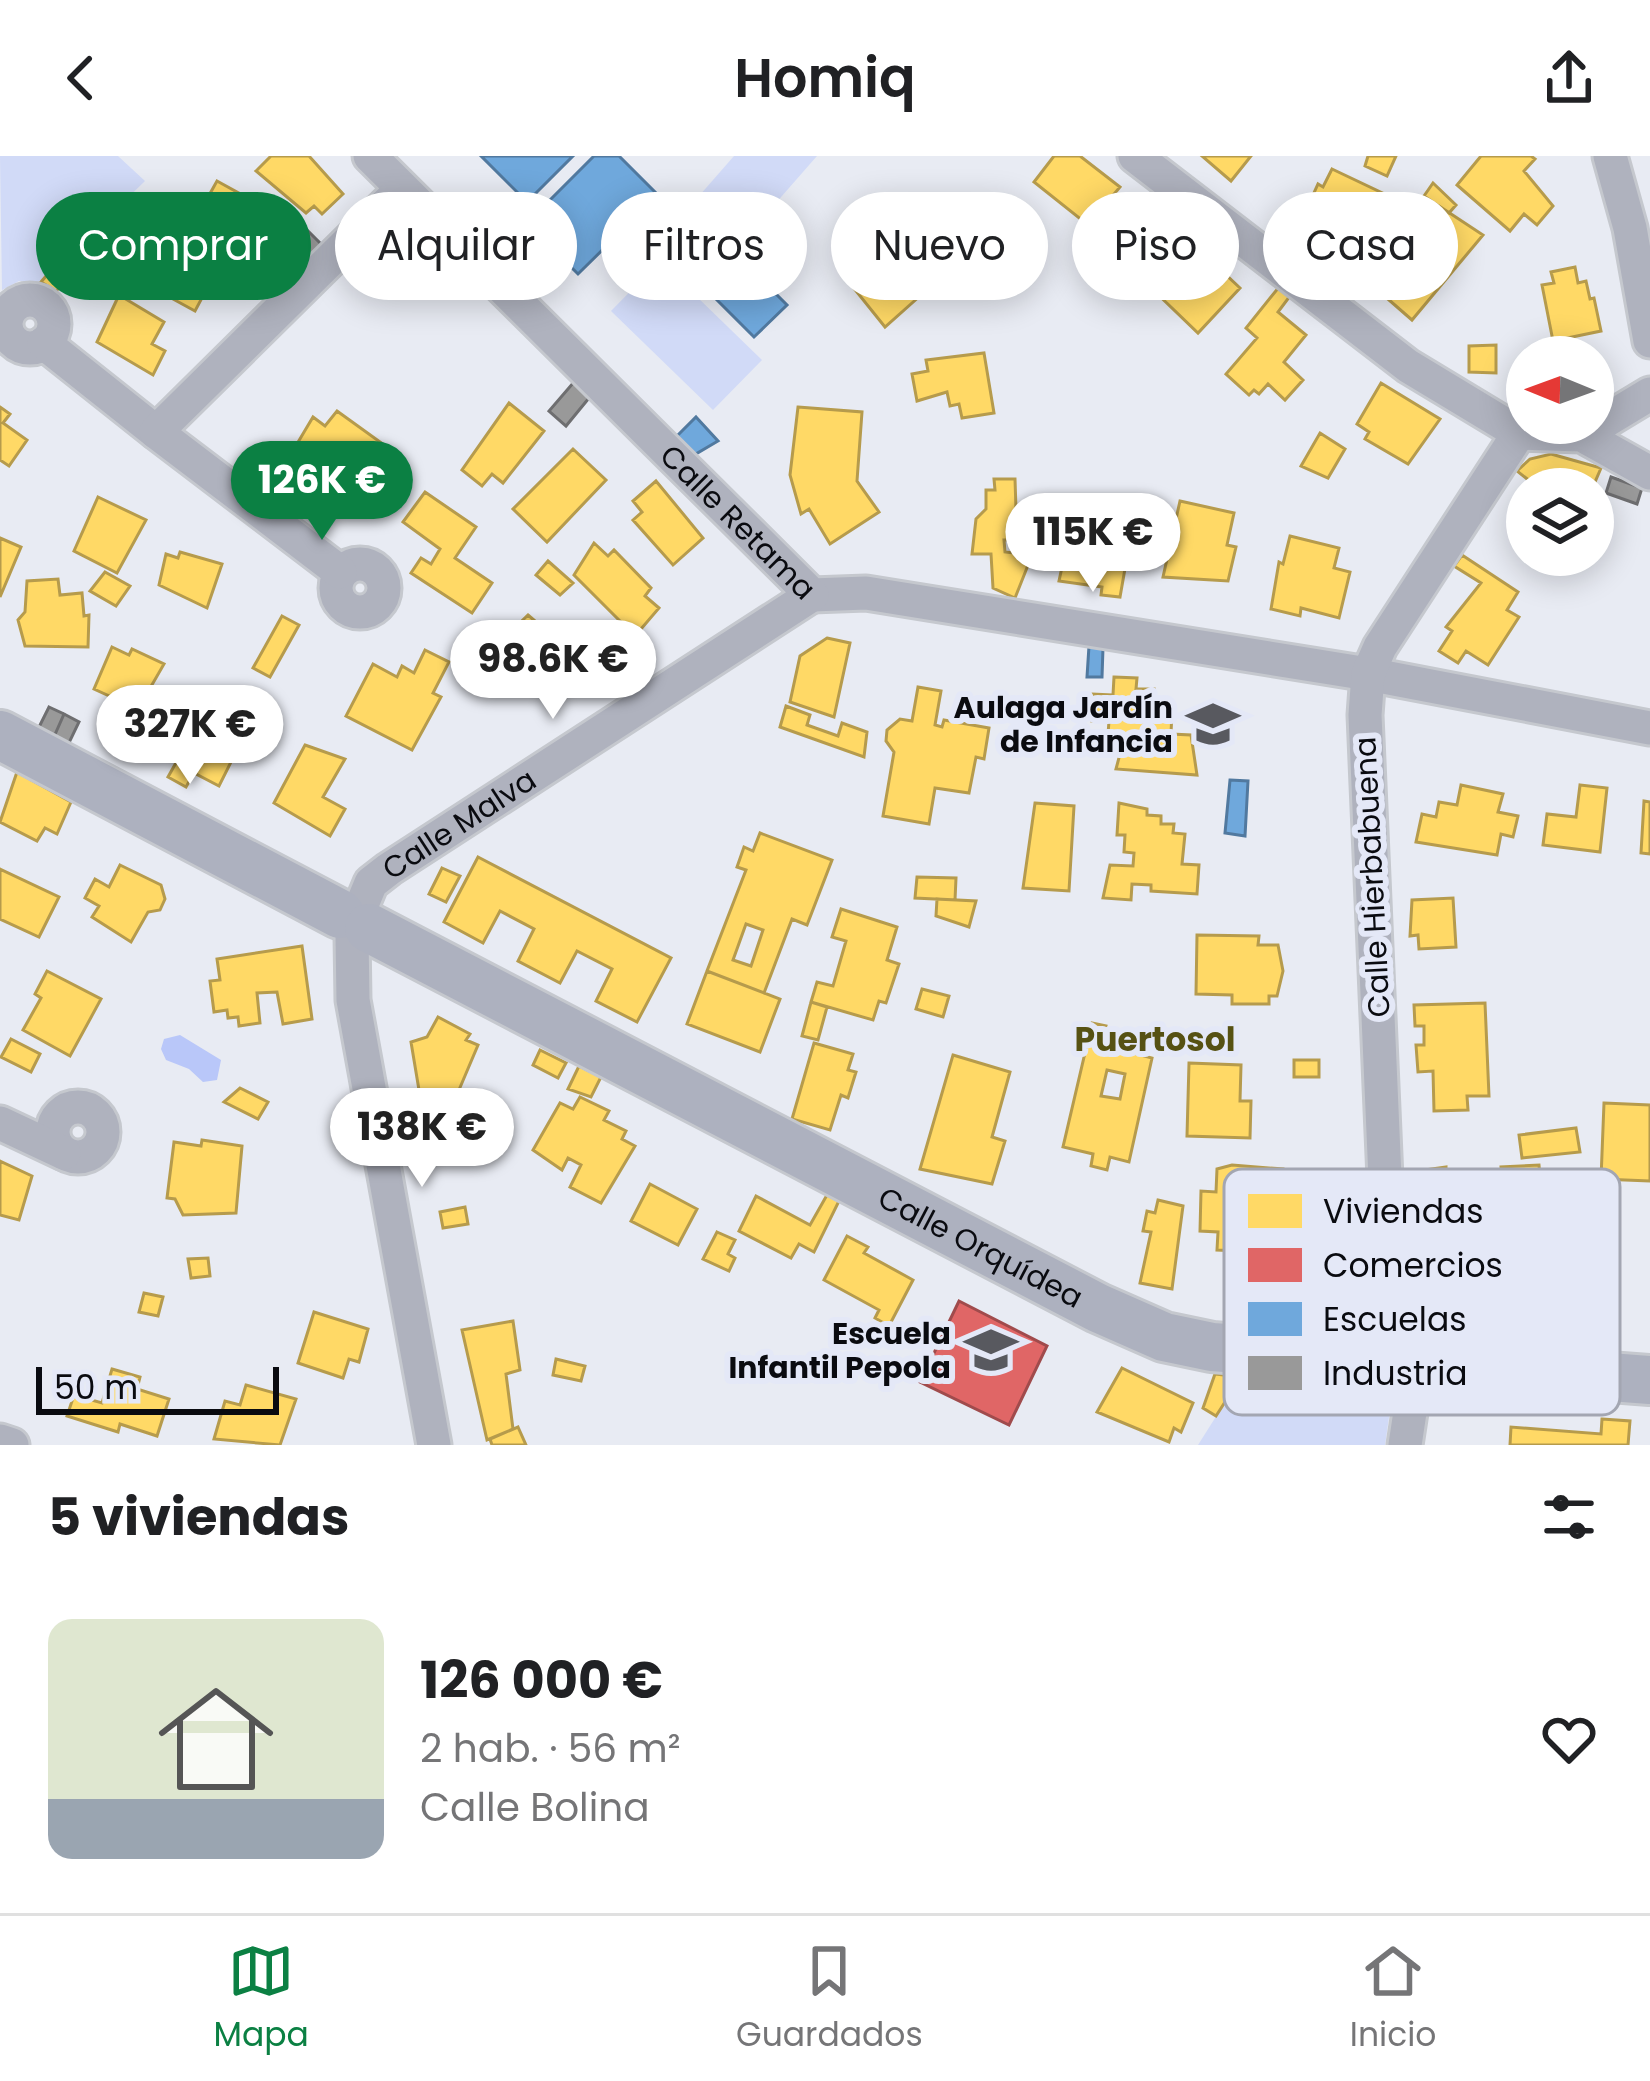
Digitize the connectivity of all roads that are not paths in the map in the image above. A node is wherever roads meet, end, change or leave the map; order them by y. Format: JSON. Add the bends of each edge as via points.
{"nodes":[{"id":1,"x":370,"y":156,"type":"edge"},
{"id":2,"x":1135,"y":156,"type":"edge"},
{"id":3,"x":1610,"y":156,"type":"edge"},
{"id":4,"x":402,"y":189,"type":"junction"},
{"id":5,"x":1650,"y":340,"type":"edge"},
{"id":6,"x":44,"y":343,"type":"dead end"},
{"id":7,"x":1650,"y":394,"type":"edge"},
{"id":8,"x":1614,"y":416,"type":"edge"},
{"id":9,"x":1506,"y":426,"type":"edge"},
{"id":10,"x":156,"y":432,"type":"junction"},
{"id":11,"x":1512,"y":444,"type":"edge"},
{"id":12,"x":1597,"y":444,"type":"edge"},
{"id":13,"x":1650,"y":473,"type":"edge"},
{"id":14,"x":340,"y":572,"type":"dead end"},
{"id":15,"x":812,"y":595,"type":"junction"},
{"id":16,"x":1368,"y":674,"type":"junction"},
{"id":17,"x":1650,"y":728,"type":"edge"},
{"id":18,"x":0,"y":735,"type":"edge"},
{"id":19,"x":355,"y":921,"type":"junction"},
{"id":20,"x":0,"y":1124,"type":"edge"},
{"id":21,"x":64,"y":1153,"type":"dead end"},
{"id":22,"x":1393,"y":1169,"type":"edge"},
{"id":23,"x":1224,"y":1344,"type":"edge"},
{"id":24,"x":1620,"y":1378,"type":"edge"},
{"id":25,"x":1650,"y":1380,"type":"edge"},
{"id":26,"x":0,"y":1442,"type":"edge"},
{"id":27,"x":12,"y":1445,"type":"edge"},
{"id":28,"x":434,"y":1445,"type":"edge"}],
"edges":[{"from":1,"to":4,"type":"street","name":"Calle Retama"},
{"from":2,"to":9,"type":"street","via":[[1408,366]]},
{"from":3,"to":5,"type":"street"},
{"from":4,"to":10,"type":"street"},
{"from":4,"to":15,"type":"street","name":"Calle Retama"},
{"from":6,"to":10,"type":"street"},
{"from":7,"to":8,"type":"street"},
{"from":10,"to":14,"type":"street"},
{"from":11,"to":16,"type":"street","name":"Calle Hierbabuena"},
{"from":12,"to":13,"type":"street"},
{"from":15,"to":16,"type":"street","name":"Calle Retama","via":[[866,593]]},
{"from":15,"to":19,"type":"street","name":"Calle Malva","via":[[389,868],[371,884]]},
{"from":16,"to":17,"type":"street","name":"Calle Retama"},
{"from":16,"to":22,"type":"street","name":"Calle Hierbabuena"},
{"from":18,"to":19,"type":"street","name":"Calle Orquídea"},
{"from":19,"to":23,"type":"street","name":"Calle Orquídea","via":[[1077,1297],[1164,1337]]},
{"from":19,"to":28,"type":"street","via":[[352,1000]]},
{"from":20,"to":21,"type":"street"},
{"from":24,"to":25,"type":"street","name":"Calle Orquídea"},
{"from":26,"to":27,"type":"street"}]}
